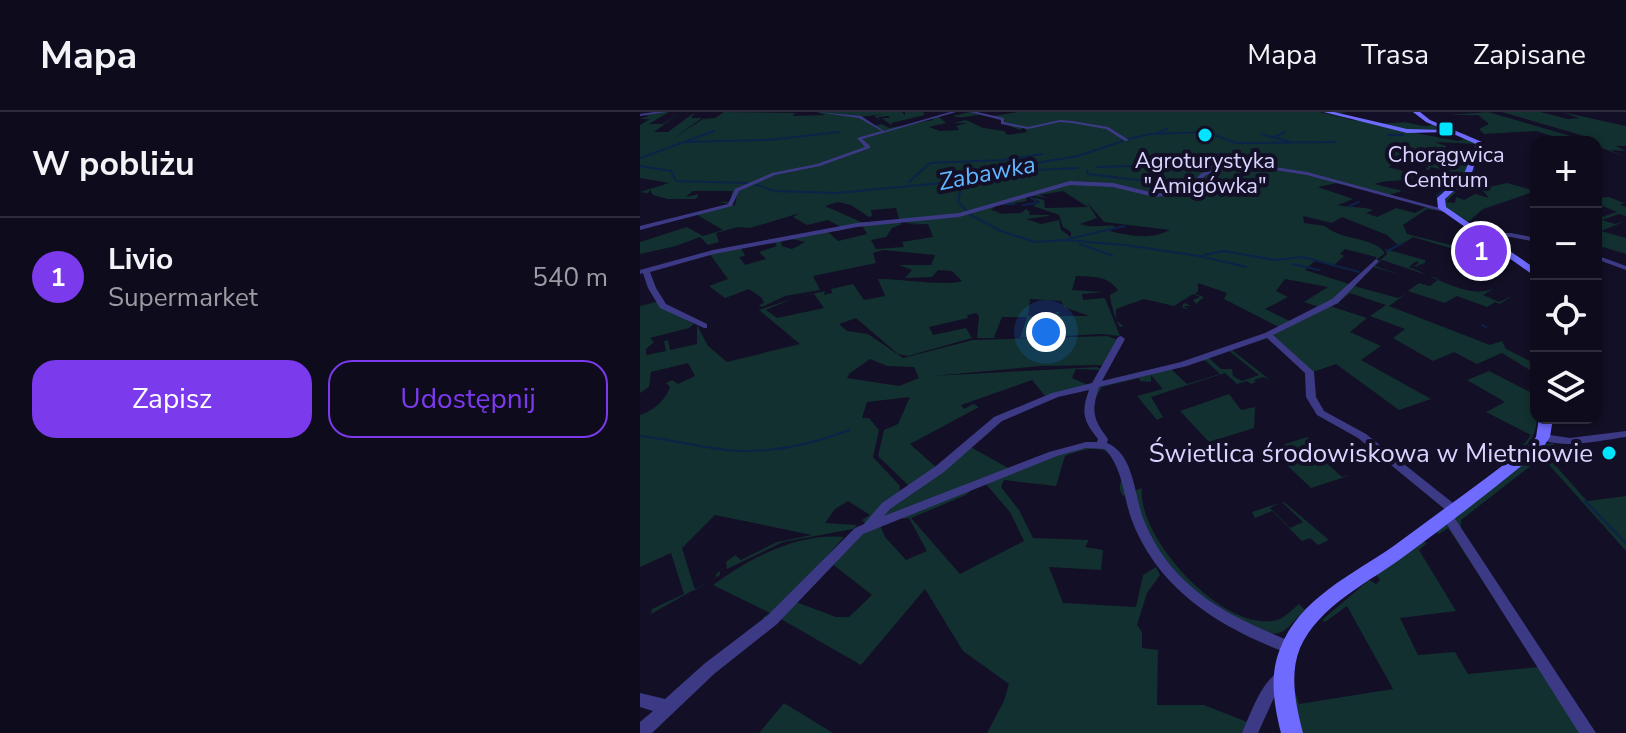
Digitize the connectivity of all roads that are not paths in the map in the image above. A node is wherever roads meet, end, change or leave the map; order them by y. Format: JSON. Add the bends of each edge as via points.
{"nodes":[{"id":1,"x":664,"y":112,"type":"edge"},
{"id":2,"x":819,"y":112,"type":"edge"},
{"id":3,"x":951,"y":112,"type":"edge"},
{"id":4,"x":972,"y":112,"type":"edge"},
{"id":5,"x":1327,"y":112,"type":"edge"},
{"id":6,"x":1416,"y":112,"type":"edge"},
{"id":7,"x":640,"y":115,"type":"edge"},
{"id":8,"x":882,"y":130,"type":"junction"},
{"id":9,"x":1455,"y":132,"type":"junction"},
{"id":10,"x":1126,"y":140,"type":"dead end"},
{"id":11,"x":1444,"y":210,"type":"junction"},
{"id":12,"x":640,"y":228,"type":"edge"},
{"id":13,"x":1478,"y":235,"type":"junction"},
{"id":14,"x":1530,"y":239,"type":"edge"},
{"id":15,"x":1602,"y":259,"type":"edge"},
{"id":16,"x":1376,"y":261,"type":"dead end"},
{"id":17,"x":640,"y":262,"type":"edge"},
{"id":18,"x":1626,"y":268,"type":"edge"},
{"id":19,"x":1530,"y":270,"type":"edge"},
{"id":20,"x":645,"y":271,"type":"edge"},
{"id":21,"x":704,"y":326,"type":"dead end"},
{"id":22,"x":1268,"y":335,"type":"junction"},
{"id":23,"x":1121,"y":339,"type":"dead end"},
{"id":24,"x":1097,"y":386,"type":"junction"},
{"id":25,"x":1545,"y":424,"type":"edge"},
{"id":26,"x":1626,"y":434,"type":"edge"},
{"id":27,"x":1543,"y":437,"type":"junction"},
{"id":28,"x":1102,"y":444,"type":"junction"},
{"id":29,"x":1450,"y":513,"type":"junction"},
{"id":30,"x":867,"y":527,"type":"junction"},
{"id":31,"x":1290,"y":648,"type":"junction"},
{"id":32,"x":1284,"y":676,"type":"junction"},
{"id":33,"x":640,"y":700,"type":"edge"},
{"id":34,"x":666,"y":707,"type":"junction"},
{"id":35,"x":640,"y":733,"type":"edge"},
{"id":36,"x":1250,"y":733,"type":"edge"},
{"id":37,"x":1292,"y":733,"type":"edge"},
{"id":38,"x":1588,"y":733,"type":"edge"}],
"edges":[{"from":1,"to":7,"type":"street"},
{"from":2,"to":8,"type":"street","via":[[860,117]]},
{"from":3,"to":8,"type":"street"},
{"from":4,"to":10,"type":"street","via":[[1022,128],[1060,121],[1105,127]]},
{"from":5,"to":9,"type":"street","via":[[1407,131]]},
{"from":6,"to":9,"type":"street"},
{"from":8,"to":12,"type":"street","via":[[859,139],[868,150],[778,172],[736,191],[730,205]]},
{"from":9,"to":11,"type":"street","via":[[1480,145],[1467,175],[1440,200]]},
{"from":11,"to":13,"type":"street"},
{"from":11,"to":20,"type":"street","via":[[1281,167],[1230,167],[1203,173],[1175,195],[1070,183],[959,215],[861,224],[713,252]]},
{"from":13,"to":14,"type":"street"},
{"from":13,"to":19,"type":"street"},
{"from":15,"to":18,"type":"street"},
{"from":16,"to":22,"type":"street","via":[[1335,301]]},
{"from":17,"to":20,"type":"street"},
{"from":20,"to":21,"type":"street","via":[[663,306]]},
{"from":22,"to":24,"type":"street","via":[[1192,362]]},
{"from":22,"to":29,"type":"street","via":[[1309,372],[1311,397],[1320,413],[1362,436]]},
{"from":23,"to":24,"type":"street"},
{"from":24,"to":28,"type":"street","via":[[1088,413]]},
{"from":24,"to":30,"type":"street","via":[[1055,395],[998,419],[886,506]]},
{"from":25,"to":27,"type":"street"},
{"from":26,"to":27,"type":"street","via":[[1570,441]]},
{"from":27,"to":29,"type":"street"},
{"from":28,"to":30,"type":"street","via":[[1053,454]]},
{"from":28,"to":31,"type":"street","via":[[1122,462],[1140,526],[1167,574],[1223,618]]},
{"from":29,"to":31,"type":"street","via":[[1320,609]]},
{"from":29,"to":38,"type":"street"},
{"from":30,"to":34,"type":"street","via":[[841,546],[772,620]]},
{"from":31,"to":32,"type":"street"},
{"from":32,"to":36,"type":"street","via":[[1272,686]]},
{"from":32,"to":37,"type":"street"},
{"from":33,"to":34,"type":"street"},
{"from":34,"to":35,"type":"street"}]}
